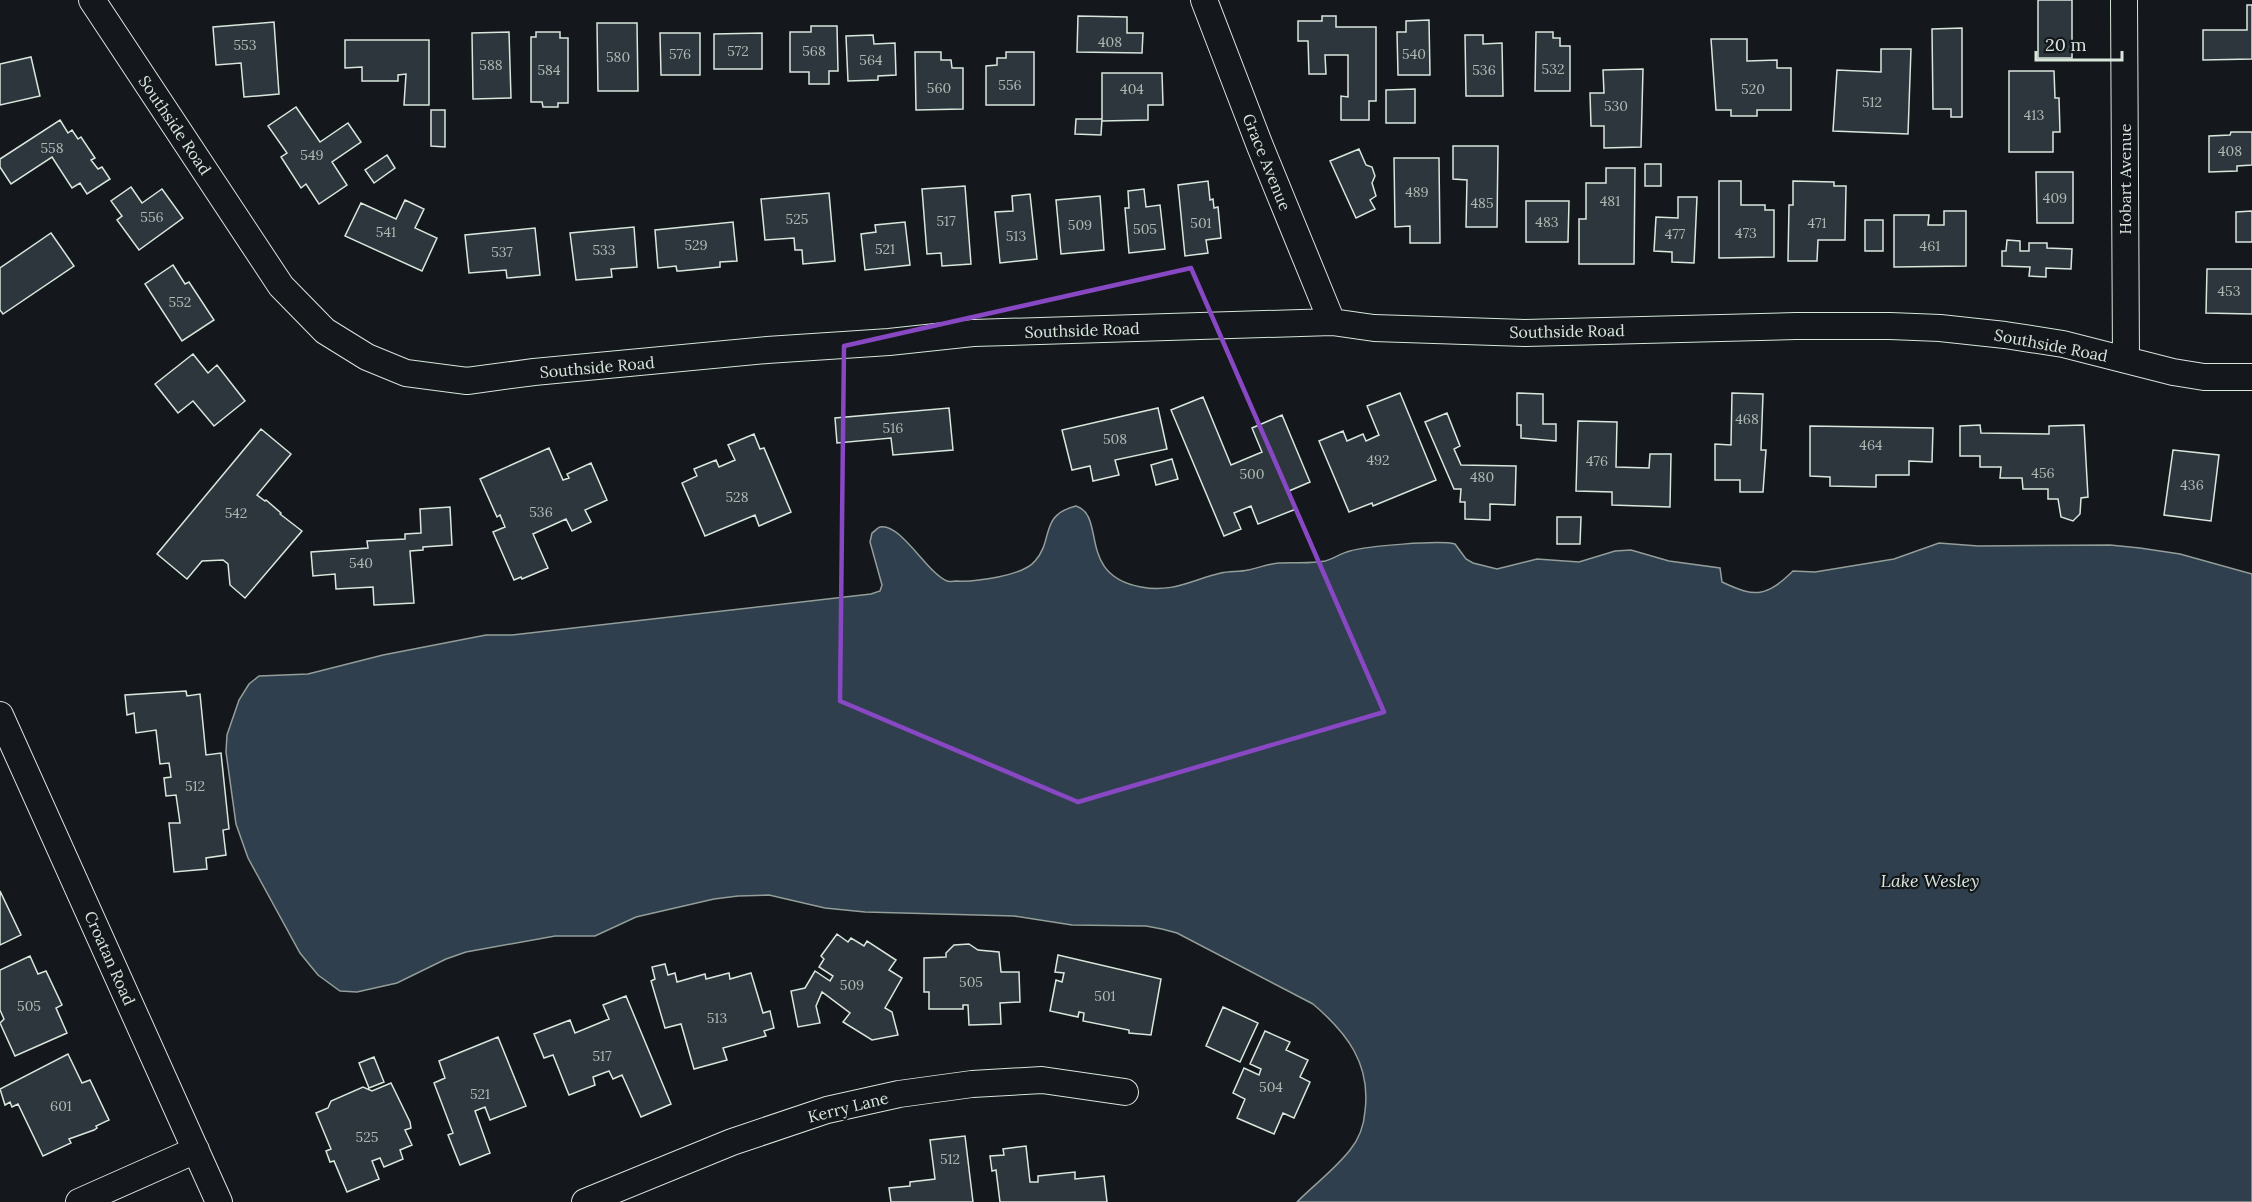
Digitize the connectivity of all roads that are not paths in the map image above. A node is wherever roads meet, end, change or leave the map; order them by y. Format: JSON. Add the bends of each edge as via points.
{"nodes":[{"id":1,"x":92,"y":0,"type":"edge"},
{"id":2,"x":1204,"y":0,"type":"edge"},
{"id":3,"x":2124,"y":0,"type":"edge"},
{"id":4,"x":1332,"y":322,"type":"junction"},
{"id":5,"x":2126,"y":359,"type":"junction"},
{"id":6,"x":2252,"y":377,"type":"edge"},
{"id":7,"x":0,"y":715,"type":"edge"},
{"id":8,"x":1125,"y":1092,"type":"dead end"},
{"id":9,"x":196,"y":1150,"type":"junction"},
{"id":10,"x":79,"y":1202,"type":"edge"},
{"id":11,"x":219,"y":1202,"type":"edge"},
{"id":12,"x":585,"y":1202,"type":"edge"}],
"edges":[{"from":1,"to":4,"type":"street","name":"Southside Road","via":[[281,286],[325,331],[367,357],[406,373],[467,381],[973,333]]},
{"from":2,"to":4,"type":"street","name":"Grace Avenue"},
{"from":3,"to":5,"type":"street","name":"Hobart Avenue"},
{"from":4,"to":5,"type":"street","name":"Southside Road","via":[[1374,328],[1525,333],[1910,327],[2005,335]]},
{"from":5,"to":6,"type":"street","name":"Southside Road","via":[[2204,377]]},
{"from":7,"to":9,"type":"street","name":"Croatan Road"},
{"from":8,"to":12,"type":"street","name":"Kerry Lane","via":[[1042,1080],[899,1094],[827,1110],[753,1134]]},
{"from":9,"to":10,"type":"street"},
{"from":9,"to":11,"type":"street","name":"Croatan Road"}]}
